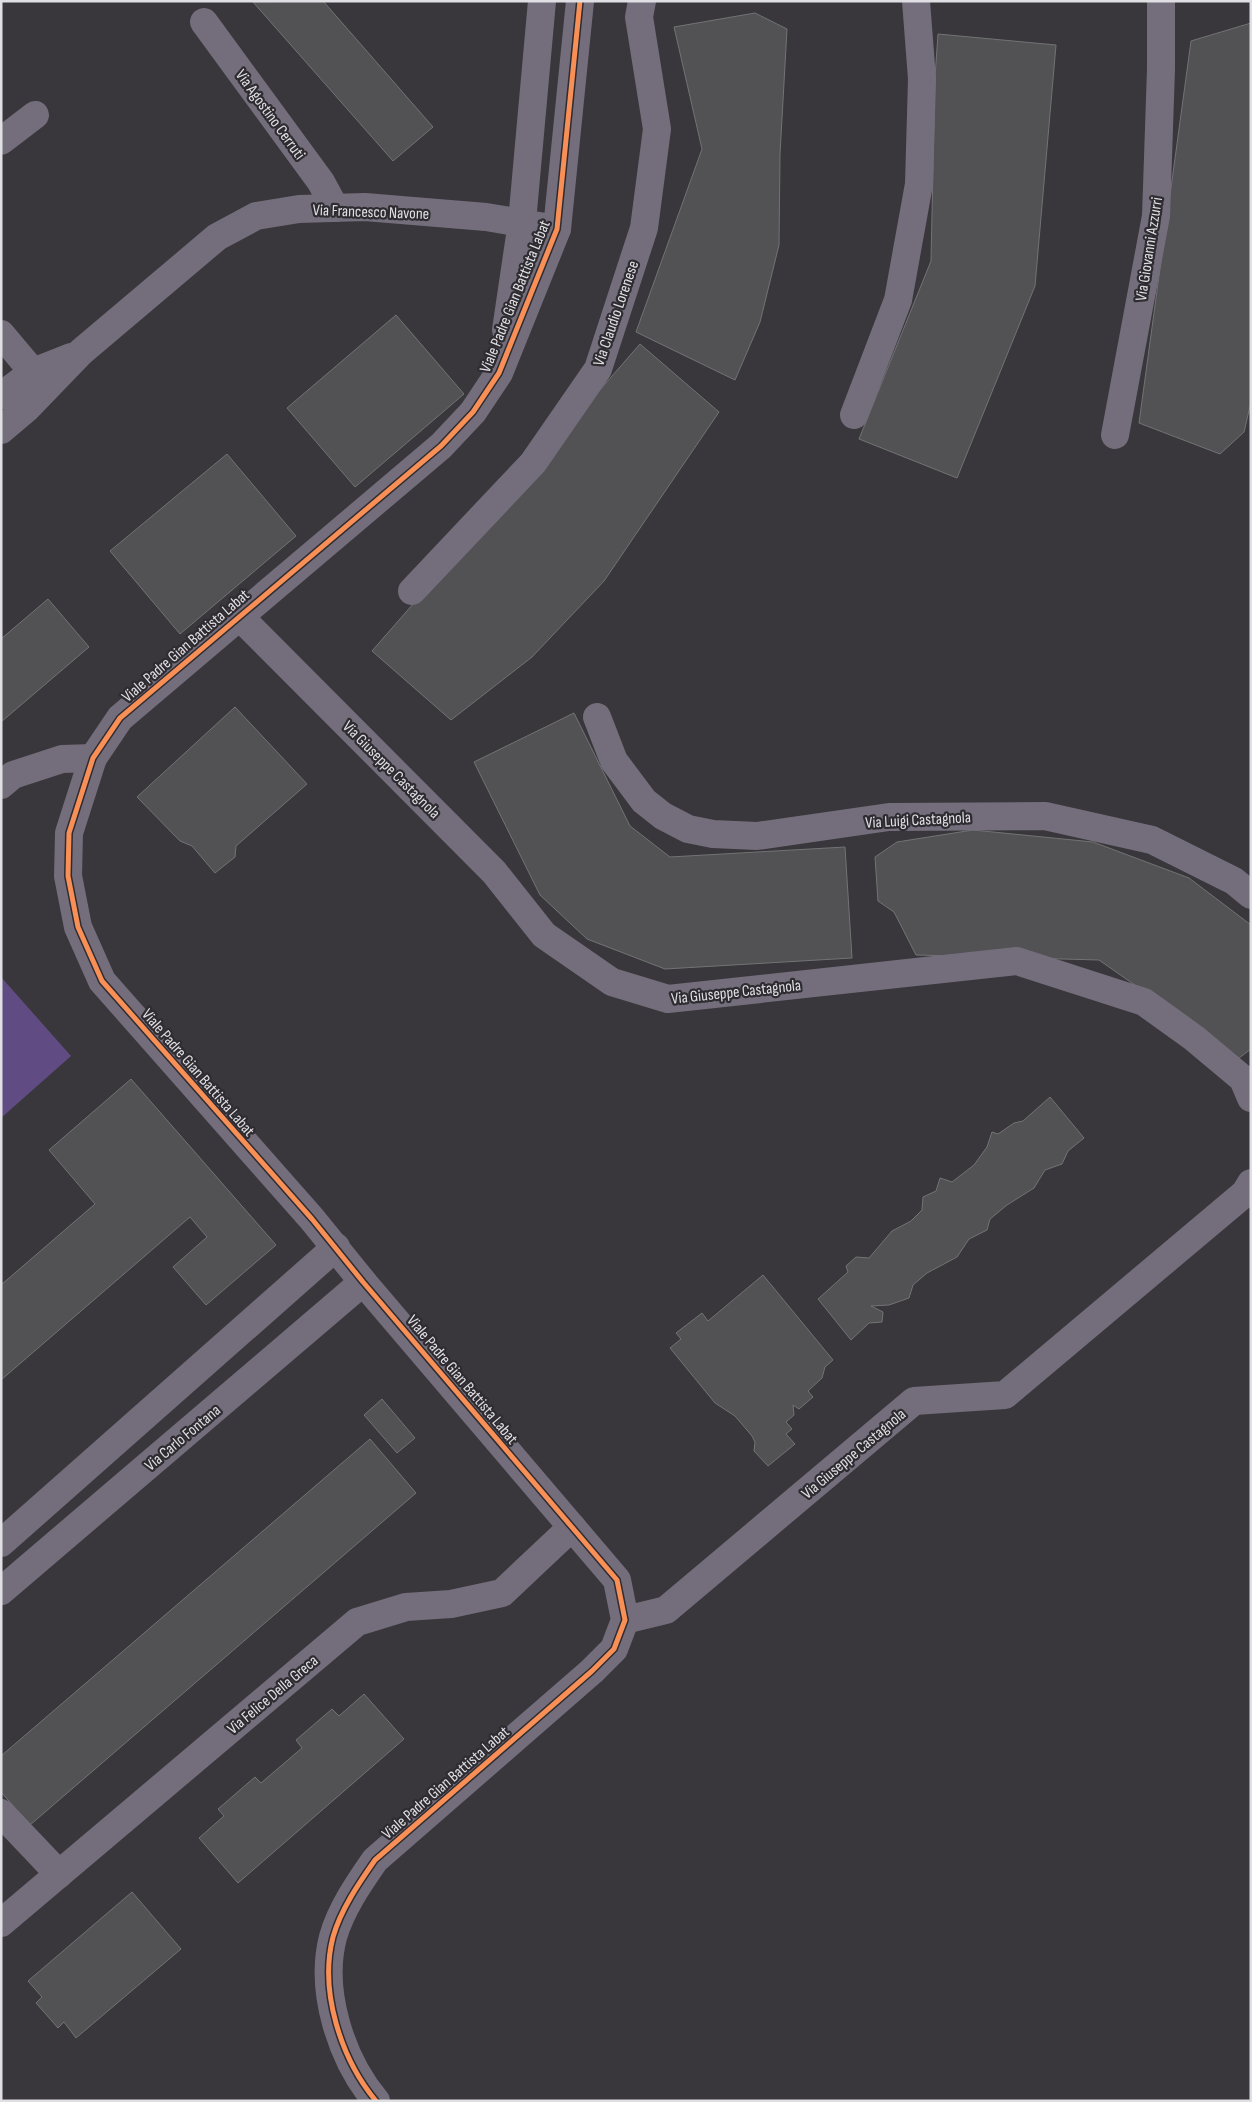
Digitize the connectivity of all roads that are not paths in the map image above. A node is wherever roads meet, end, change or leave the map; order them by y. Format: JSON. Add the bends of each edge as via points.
{"nodes":[{"id":1,"x":542,"y":1,"type":"edge"},
{"id":2,"x":580,"y":1,"type":"edge"},
{"id":3,"x":642,"y":1,"type":"edge"},
{"id":4,"x":916,"y":1,"type":"edge"},
{"id":5,"x":1161,"y":1,"type":"edge"},
{"id":6,"x":204,"y":22,"type":"dead end"},
{"id":7,"x":35,"y":115,"type":"dead end"},
{"id":8,"x":1,"y":141,"type":"edge"},
{"id":9,"x":334,"y":208,"type":"junction"},
{"id":10,"x":522,"y":222,"type":"junction"},
{"id":11,"x":558,"y":229,"type":"junction"},
{"id":12,"x":1,"y":334,"type":"edge"},
{"id":13,"x":81,"y":352,"type":"junction"},
{"id":14,"x":33,"y":372,"type":"junction"},
{"id":15,"x":499,"y":373,"type":"junction"},
{"id":16,"x":1,"y":396,"type":"edge"},
{"id":17,"x":854,"y":415,"type":"dead end"},
{"id":18,"x":1,"y":430,"type":"edge"},
{"id":19,"x":1115,"y":435,"type":"dead end"},
{"id":20,"x":412,"y":591,"type":"dead end"},
{"id":21,"x":239,"y":616,"type":"junction"},
{"id":22,"x":597,"y":717,"type":"dead end"},
{"id":23,"x":93,"y":758,"type":"junction"},
{"id":24,"x":1,"y":785,"type":"edge"},
{"id":25,"x":1251,"y":895,"type":"edge"},
{"id":26,"x":1248,"y":1083,"type":"edge"},
{"id":27,"x":1251,"y":1182,"type":"edge"},
{"id":28,"x":336,"y":1247,"type":"junction"},
{"id":29,"x":363,"y":1282,"type":"junction"},
{"id":30,"x":572,"y":1527,"type":"junction"},
{"id":31,"x":1,"y":1543,"type":"edge"},
{"id":32,"x":1,"y":1591,"type":"edge"},
{"id":33,"x":625,"y":1620,"type":"junction"},
{"id":34,"x":1,"y":1814,"type":"edge"},
{"id":35,"x":59,"y":1874,"type":"junction"},
{"id":36,"x":1,"y":1923,"type":"edge"},
{"id":37,"x":376,"y":2101,"type":"edge"}],
"edges":[{"from":1,"to":10,"type":"street","name":"Viale Padre Gian Battista Labat"},
{"from":2,"to":11,"type":"street","name":"Viale Padre Gian Battista Labat"},
{"from":3,"to":20,"type":"street","name":"Via Claudio Lorenese","via":[[639,17],[657,129],[644,228],[598,369],[533,462]]},
{"from":4,"to":17,"type":"street","via":[[922,80],[919,184],[898,300]]},
{"from":5,"to":19,"type":"street","name":"Via Giovanni Azzurri","via":[[1156,216]]},
{"from":6,"to":9,"type":"street","name":"Via Agostino Cerruti","via":[[321,182]]},
{"from":7,"to":8,"type":"street"},
{"from":9,"to":10,"type":"street","name":"Via Francesco Navone","via":[[365,207],[486,216]]},
{"from":9,"to":13,"type":"street","name":"Via Francesco Navone","via":[[299,209],[256,216],[217,237]]},
{"from":10,"to":11,"type":"street","name":"Via Francesco Navone"},
{"from":10,"to":15,"type":"street","name":"Viale Padre Gian Battista Labat"},
{"from":11,"to":15,"type":"street","name":"Viale Padre Gian Battista Labat"},
{"from":12,"to":14,"type":"street"},
{"from":13,"to":14,"type":"street","name":"Via Francesco Navone"},
{"from":13,"to":18,"type":"street","name":"Via Francesco Navone"},
{"from":14,"to":16,"type":"street","name":"Via Francesco Navone"},
{"from":15,"to":21,"type":"street","name":"Viale Padre Gian Battista Labat","via":[[473,412],[441,446]]},
{"from":21,"to":23,"type":"street","name":"Viale Padre Gian Battista Labat","via":[[120,718]]},
{"from":21,"to":26,"type":"street","name":"Via Giuseppe Castagnola","via":[[494,872],[544,935],[612,982],[668,999],[1017,961],[1144,1002]]},
{"from":22,"to":25,"type":"street","name":"Via Luigi Castagnola","via":[[614,761],[644,801],[688,829],[757,836],[889,818],[1045,816],[1152,840],[1234,881]]},
{"from":23,"to":24,"type":"street","via":[[62,759],[13,775]]},
{"from":23,"to":28,"type":"street","name":"Viale Padre Gian Battista Labat","via":[[69,833],[68,876],[78,927],[102,981]]},
{"from":27,"to":33,"type":"street","name":"Via Giuseppe Castagnola","via":[[1245,1193],[1005,1395],[914,1401],[666,1610]]},
{"from":28,"to":29,"type":"street","name":"Viale Padre Gian Battista Labat"},
{"from":28,"to":31,"type":"street"},
{"from":29,"to":30,"type":"street","name":"Viale Padre Gian Battista Labat"},
{"from":29,"to":32,"type":"street","name":"Via Carlo Fontana"},
{"from":30,"to":33,"type":"street","name":"Viale Padre Gian Battista Labat","via":[[616,1580]]},
{"from":30,"to":35,"type":"street","name":"Via Felice Della Greca","via":[[502,1593],[451,1604],[406,1607],[358,1622]]},
{"from":33,"to":37,"type":"street","name":"Viale Padre Gian Battista Labat","via":[[614,1649],[375,1860],[353,1891],[334,1936],[329,1971],[334,2019],[353,2069]]},
{"from":34,"to":35,"type":"street"},
{"from":35,"to":36,"type":"street","name":"Via Felice Della Greca"}]}
